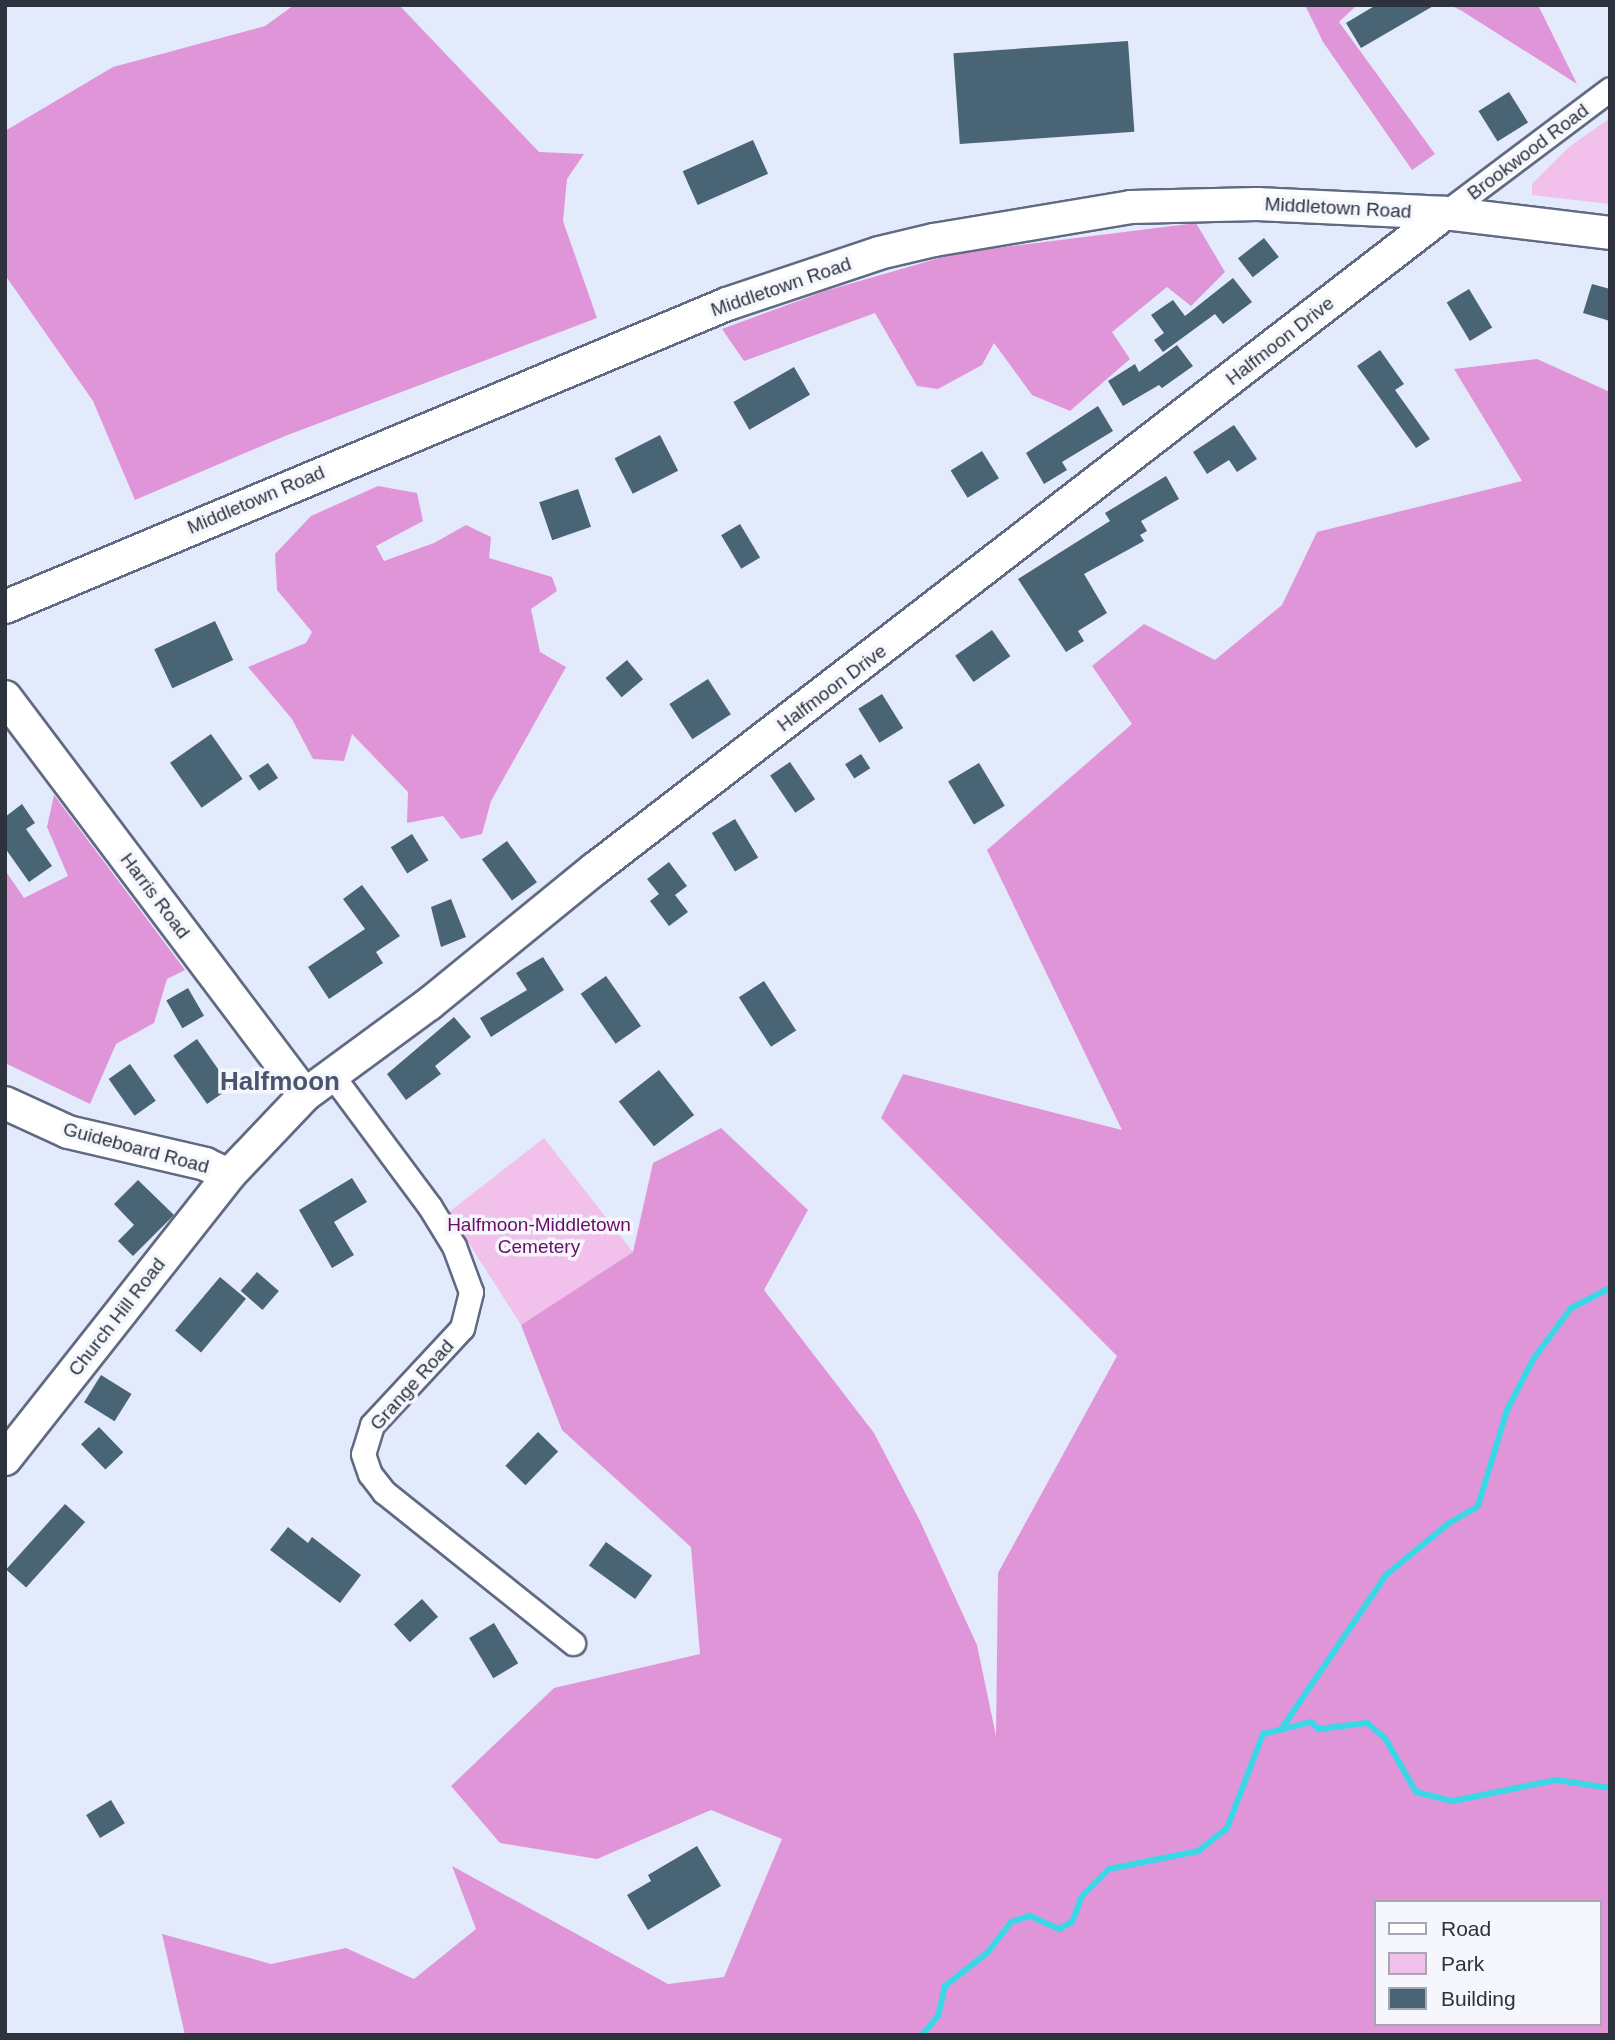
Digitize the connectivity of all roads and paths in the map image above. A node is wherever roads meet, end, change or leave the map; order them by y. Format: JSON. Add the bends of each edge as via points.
{"nodes":[{"id":1,"x":1610,"y":89,"type":"edge"},
{"id":2,"x":1445,"y":214,"type":"junction"},
{"id":3,"x":1610,"y":233,"type":"edge"},
{"id":4,"x":5,"y":607,"type":"edge"},
{"id":5,"x":5,"y":696,"type":"edge"},
{"id":6,"x":332,"y":1075,"type":"junction"},
{"id":7,"x":306,"y":1095,"type":"junction"},
{"id":8,"x":5,"y":1103,"type":"edge"},
{"id":9,"x":229,"y":1175,"type":"junction"},
{"id":10,"x":5,"y":1459,"type":"edge"},
{"id":11,"x":573,"y":1643,"type":"dead end"}],
"edges":[{"from":1,"to":2,"type":"street","name":"Brookwood Road"},
{"from":2,"to":3,"type":"street","name":"Middletown Road"},
{"from":2,"to":4,"type":"street","name":"Middletown Road","via":[[1256,204],[1131,207],[976,230],[880,253],[727,304]]},
{"from":2,"to":6,"type":"street","name":"Halfmoon Drive"},
{"from":5,"to":7,"type":"street","name":"Harris Road"},
{"from":6,"to":7,"type":"street","name":"Halfmoon Drive"},
{"from":6,"to":11,"type":"street","name":"Grange Road","via":[[430,1207],[454,1246],[471,1293],[462,1328],[372,1425],[363,1454],[370,1474],[384,1492]]},
{"from":7,"to":9,"type":"street","name":"Halfmoon Drive"},
{"from":8,"to":9,"type":"street","name":"Guideboard Road","via":[[68,1132],[205,1164]]},
{"from":9,"to":10,"type":"street","name":"Church Hill Road"}]}
